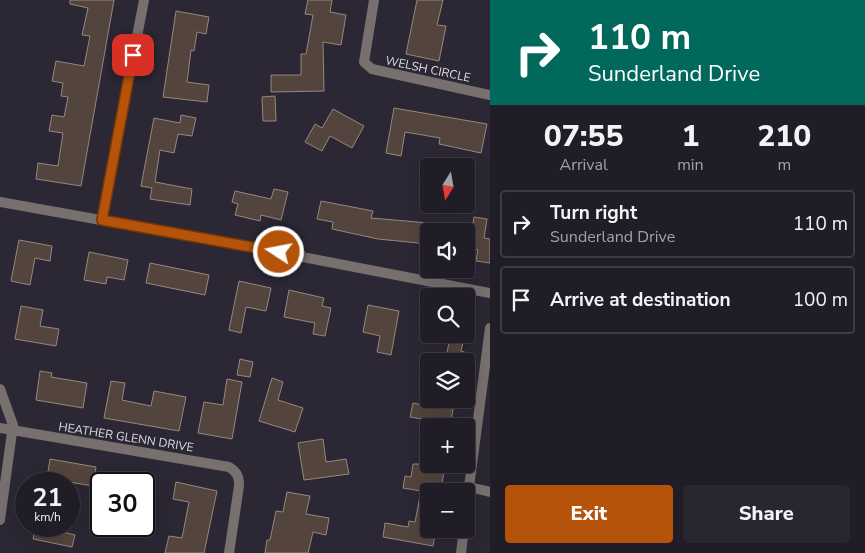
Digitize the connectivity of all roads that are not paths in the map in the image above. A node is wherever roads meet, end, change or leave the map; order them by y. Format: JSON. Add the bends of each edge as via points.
{"nodes":[{"id":1,"x":144,"y":0,"type":"edge"},
{"id":2,"x":374,"y":0,"type":"edge"},
{"id":3,"x":490,"y":95,"type":"edge"},
{"id":4,"x":0,"y":202,"type":"edge"},
{"id":5,"x":102,"y":220,"type":"junction"},
{"id":6,"x":490,"y":293,"type":"edge"},
{"id":7,"x":490,"y":328,"type":"edge"},
{"id":8,"x":0,"y":389,"type":"edge"},
{"id":9,"x":0,"y":428,"type":"edge"},
{"id":10,"x":13,"y":431,"type":"junction"},
{"id":11,"x":470,"y":483,"type":"edge"},
{"id":12,"x":475,"y":489,"type":"edge"},
{"id":13,"x":490,"y":492,"type":"edge"},
{"id":14,"x":0,"y":520,"type":"edge"},
{"id":15,"x":463,"y":538,"type":"edge"},
{"id":16,"x":229,"y":553,"type":"edge"},
{"id":17,"x":461,"y":553,"type":"edge"}],
"edges":[{"from":1,"to":5,"type":"street"},
{"from":2,"to":3,"type":"street","name":"WELSH CIRCLE","via":[[364,62],[372,69]]},
{"from":4,"to":5,"type":"street"},
{"from":5,"to":6,"type":"street"},
{"from":7,"to":11,"type":"street"},
{"from":8,"to":10,"type":"street"},
{"from":9,"to":10,"type":"street","name":"HEATHER GLENN DRIVE"},
{"from":10,"to":14,"type":"street"},
{"from":10,"to":16,"type":"street","name":"HEATHER GLENN DRIVE","via":[[235,470],[240,486]]},
{"from":12,"to":13,"type":"street"},
{"from":15,"to":17,"type":"street"}]}
